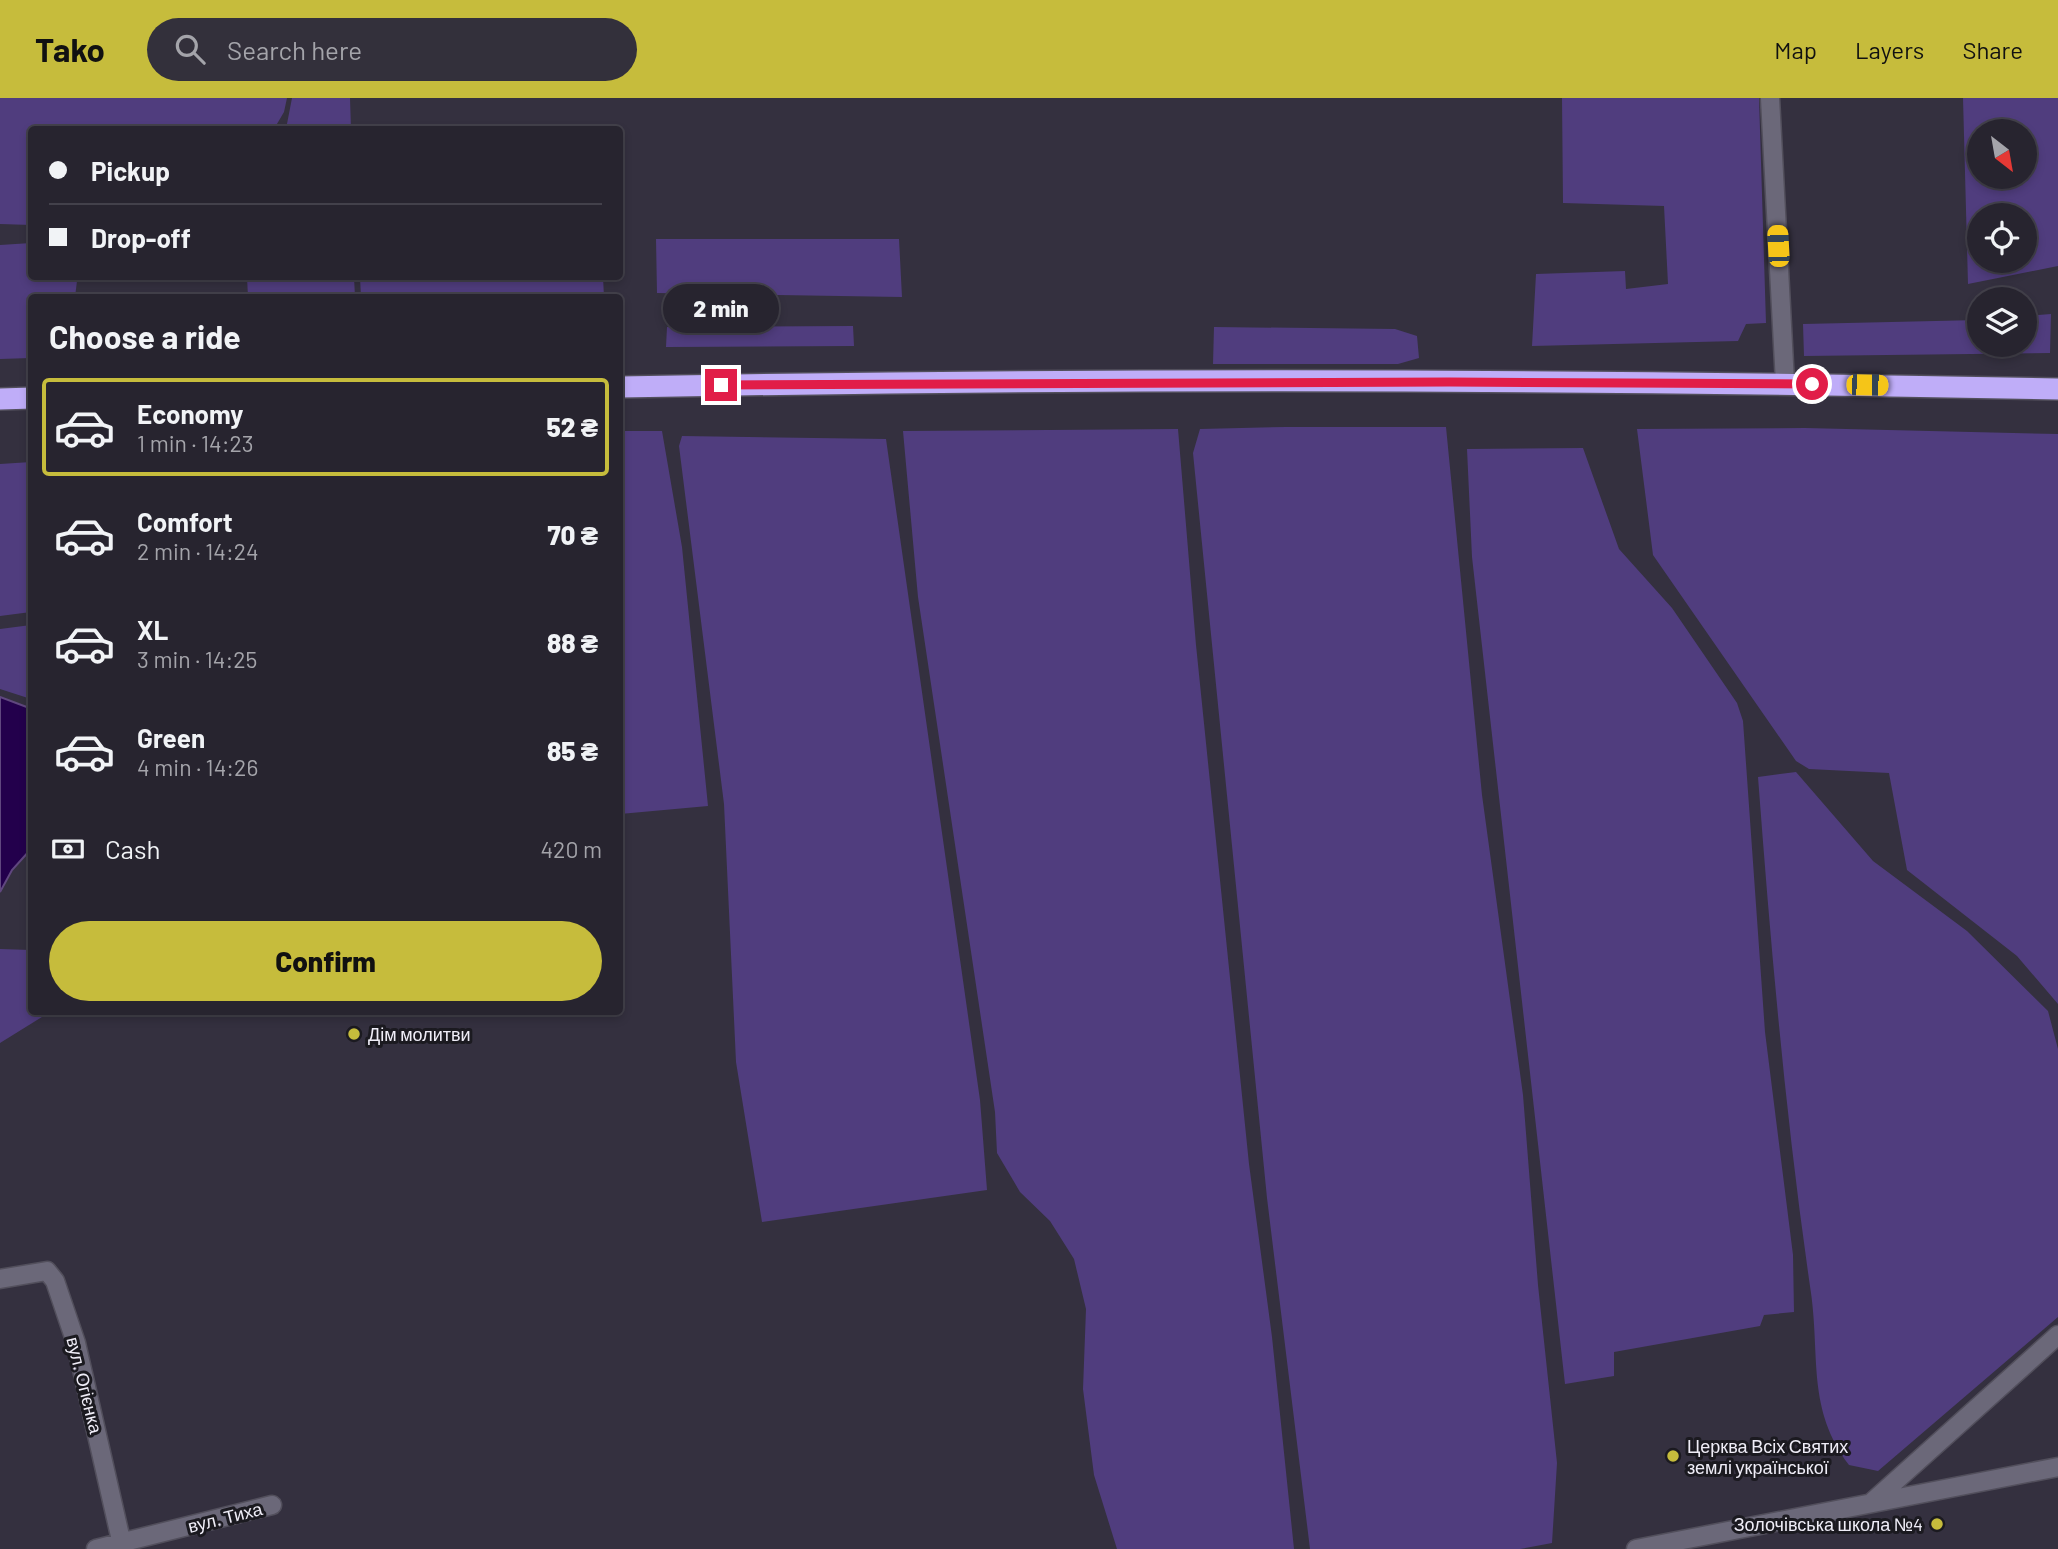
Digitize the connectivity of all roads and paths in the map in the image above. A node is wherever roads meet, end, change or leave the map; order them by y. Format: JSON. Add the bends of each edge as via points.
{"nodes":[{"id":1,"x":1770,"y":98,"type":"edge"},
{"id":2,"x":1785,"y":383,"type":"junction"},
{"id":3,"x":623,"y":387,"type":"edge"},
{"id":4,"x":2058,"y":389,"type":"edge"},
{"id":5,"x":28,"y":398,"type":"edge"},
{"id":6,"x":0,"y":399,"type":"edge"},
{"id":7,"x":0,"y":1279,"type":"edge"},
{"id":8,"x":2058,"y":1335,"type":"edge"},
{"id":9,"x":2058,"y":1467,"type":"edge"},
{"id":10,"x":272,"y":1504,"type":"dead end"},
{"id":11,"x":1870,"y":1504,"type":"junction"},
{"id":12,"x":122,"y":1546,"type":"edge"},
{"id":13,"x":96,"y":1549,"type":"edge"},
{"id":14,"x":1636,"y":1549,"type":"edge"}],
"edges":[{"from":1,"to":2,"type":"street"},
{"from":2,"to":3,"type":"highway"},
{"from":2,"to":4,"type":"highway"},
{"from":5,"to":6,"type":"highway"},
{"from":7,"to":12,"type":"street","name":"вул. Огієнка","via":[[47,1271],[55,1281],[76,1343]]},
{"from":8,"to":11,"type":"street"},
{"from":9,"to":11,"type":"street"},
{"from":10,"to":12,"type":"street","name":"вул. Тиха"},
{"from":11,"to":14,"type":"street"},
{"from":12,"to":13,"type":"street","name":"вул. Тиха"}]}
